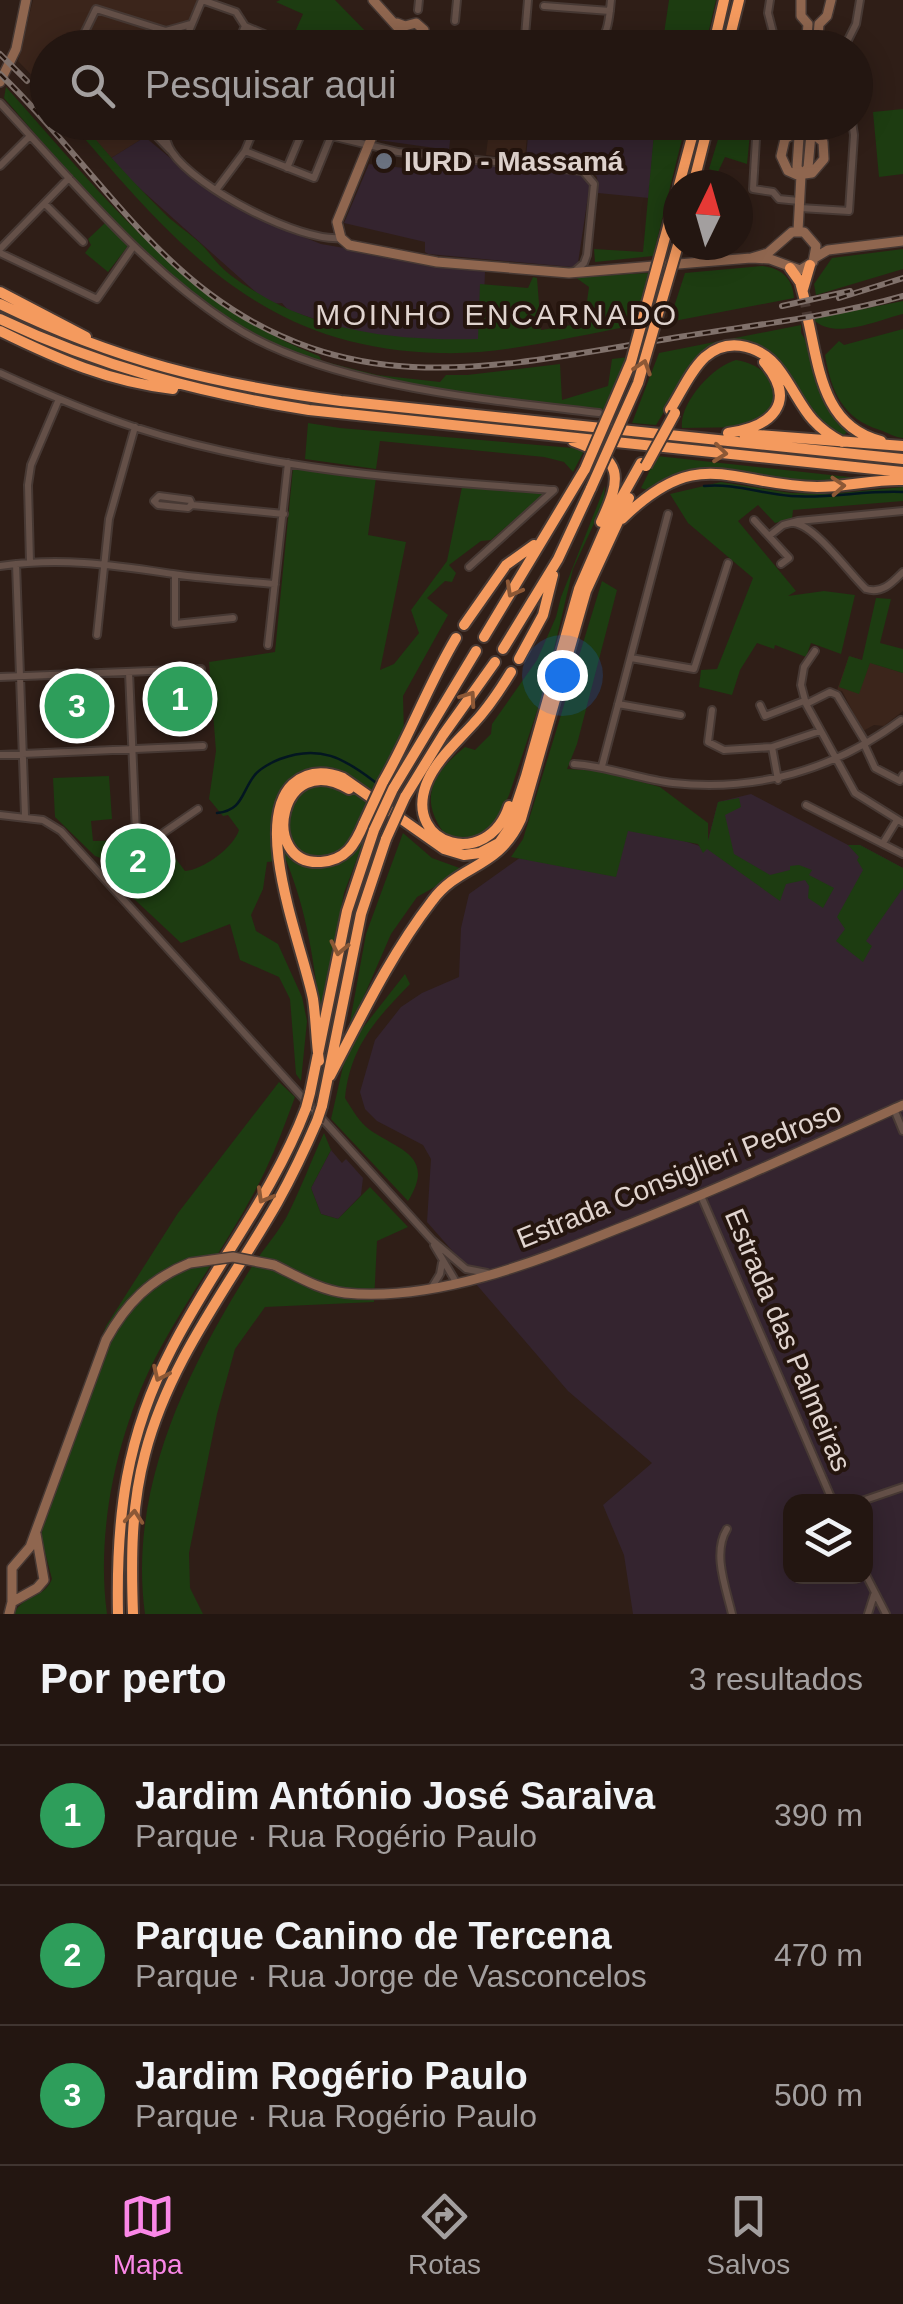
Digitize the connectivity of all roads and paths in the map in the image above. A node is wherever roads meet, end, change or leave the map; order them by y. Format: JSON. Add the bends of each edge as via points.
{"nodes":[{"id":1,"x":26,"y":0,"type":"edge"},
{"id":2,"x":202,"y":0,"type":"edge"},
{"id":3,"x":373,"y":0,"type":"edge"},
{"id":4,"x":418,"y":0,"type":"edge"},
{"id":5,"x":457,"y":0,"type":"edge"},
{"id":6,"x":528,"y":0,"type":"edge"},
{"id":7,"x":611,"y":0,"type":"edge"},
{"id":8,"x":724,"y":0,"type":"edge"},
{"id":9,"x":738,"y":0,"type":"edge"},
{"id":10,"x":770,"y":0,"type":"edge"},
{"id":11,"x":800,"y":0,"type":"edge"},
{"id":12,"x":830,"y":0,"type":"edge"},
{"id":13,"x":860,"y":0,"type":"edge"},
{"id":14,"x":544,"y":6,"type":"dead end"},
{"id":15,"x":418,"y":10,"type":"dead end"},
{"id":16,"x":610,"y":11,"type":"junction"},
{"id":17,"x":455,"y":21,"type":"dead end"},
{"id":18,"x":395,"y":22,"type":"junction"},
{"id":19,"x":192,"y":24,"type":"junction"},
{"id":20,"x":410,"y":24,"type":"junction"},
{"id":21,"x":814,"y":24,"type":"junction"},
{"id":22,"x":245,"y":26,"type":"junction"},
{"id":23,"x":85,"y":30,"type":"edge"},
{"id":24,"x":163,"y":30,"type":"edge"},
{"id":25,"x":170,"y":30,"type":"edge"},
{"id":26,"x":189,"y":30,"type":"edge"},
{"id":27,"x":243,"y":30,"type":"edge"},
{"id":28,"x":255,"y":30,"type":"edge"},
{"id":29,"x":401,"y":30,"type":"edge"},
{"id":30,"x":410,"y":30,"type":"edge"},
{"id":31,"x":424,"y":30,"type":"edge"},
{"id":32,"x":526,"y":30,"type":"edge"},
{"id":33,"x":606,"y":30,"type":"edge"},
{"id":34,"x":717,"y":30,"type":"edge"},
{"id":35,"x":731,"y":30,"type":"edge"},
{"id":36,"x":772,"y":30,"type":"edge"},
{"id":37,"x":812,"y":30,"type":"edge"},
{"id":38,"x":815,"y":30,"type":"edge"},
{"id":39,"x":853,"y":30,"type":"edge"},
{"id":40,"x":0,"y":82,"type":"edge"},
{"id":41,"x":0,"y":102,"type":"edge"},
{"id":42,"x":30,"y":136,"type":"joint"},
{"id":43,"x":34,"y":140,"type":"edge"},
{"id":44,"x":160,"y":140,"type":"edge"},
{"id":45,"x":168,"y":140,"type":"edge"},
{"id":46,"x":250,"y":140,"type":"edge"},
{"id":47,"x":298,"y":140,"type":"edge"},
{"id":48,"x":329,"y":140,"type":"edge"},
{"id":49,"x":357,"y":140,"type":"edge"},
{"id":50,"x":691,"y":140,"type":"edge"},
{"id":51,"x":704,"y":140,"type":"edge"},
{"id":52,"x":755,"y":140,"type":"edge"},
{"id":53,"x":786,"y":140,"type":"edge"},
{"id":54,"x":803,"y":140,"type":"edge"},
{"id":55,"x":821,"y":140,"type":"edge"},
{"id":56,"x":851,"y":140,"type":"edge"},
{"id":57,"x":370,"y":142,"type":"junction"},
{"id":58,"x":245,"y":151,"type":"junction"},
{"id":59,"x":172,"y":152,"type":"junction"},
{"id":60,"x":0,"y":166,"type":"edge"},
{"id":61,"x":287,"y":168,"type":"junction"},
{"id":62,"x":684,"y":170,"type":"edge"},
{"id":63,"x":697,"y":170,"type":"edge"},
{"id":64,"x":801,"y":175,"type":"junction"},
{"id":65,"x":69,"y":178,"type":"junction"},
{"id":66,"x":216,"y":190,"type":"junction"},
{"id":67,"x":46,"y":204,"type":"junction"},
{"id":68,"x":799,"y":205,"type":"junction"},
{"id":69,"x":798,"y":231,"type":"junction"},
{"id":70,"x":341,"y":238,"type":"junction"},
{"id":71,"x":814,"y":240,"type":"junction"},
{"id":72,"x":903,"y":241,"type":"edge"},
{"id":73,"x":84,"y":242,"type":"dead end"},
{"id":74,"x":779,"y":244,"type":"junction"},
{"id":75,"x":663,"y":245,"type":"edge"},
{"id":76,"x":134,"y":247,"type":"junction"},
{"id":77,"x":843,"y":248,"type":"junction"},
{"id":78,"x":0,"y":251,"type":"edge"},
{"id":79,"x":753,"y":257,"type":"edge"},
{"id":80,"x":753,"y":258,"type":"edge"},
{"id":81,"x":674,"y":260,"type":"edge"},
{"id":82,"x":727,"y":260,"type":"edge"},
{"id":83,"x":813,"y":261,"type":"junction"},
{"id":84,"x":788,"y":268,"type":"junction"},
{"id":85,"x":569,"y":273,"type":"junction"},
{"id":86,"x":0,"y":292,"type":"edge"},
{"id":87,"x":0,"y":304,"type":"edge"},
{"id":88,"x":0,"y":318,"type":"edge"},
{"id":89,"x":808,"y":320,"type":"tunnel mouth"},
{"id":90,"x":0,"y":331,"type":"edge"},
{"id":91,"x":112,"y":353,"type":"junction"},
{"id":92,"x":0,"y":373,"type":"edge"},
{"id":93,"x":216,"y":394,"type":"junction"},
{"id":94,"x":59,"y":399,"type":"junction"},
{"id":95,"x":673,"y":412,"type":"junction"},
{"id":96,"x":598,"y":413,"type":"dead end"},
{"id":97,"x":135,"y":427,"type":"junction"},
{"id":98,"x":728,"y":433,"type":"junction"},
{"id":99,"x":553,"y":434,"type":"junction"},
{"id":100,"x":684,"y":436,"type":"junction"},
{"id":101,"x":842,"y":442,"type":"junction"},
{"id":102,"x":902,"y":446,"type":"edge"},
{"id":103,"x":903,"y":459,"type":"edge"},
{"id":104,"x":288,"y":464,"type":"junction"},
{"id":105,"x":644,"y":464,"type":"junction"},
{"id":106,"x":903,"y":476,"type":"edge"},
{"id":107,"x":192,"y":505,"type":"junction"},
{"id":108,"x":903,"y":512,"type":"edge"},
{"id":109,"x":284,"y":514,"type":"junction"},
{"id":110,"x":668,"y":514,"type":"dead end"},
{"id":111,"x":754,"y":520,"type":"dead end"},
{"id":112,"x":819,"y":520,"type":"junction"},
{"id":113,"x":617,"y":523,"type":"junction"},
{"id":114,"x":794,"y":523,"type":"junction"},
{"id":115,"x":812,"y":532,"type":"junction"},
{"id":116,"x":769,"y":536,"type":"junction"},
{"id":117,"x":539,"y":542,"type":"junction"},
{"id":118,"x":558,"y":560,"type":"junction"},
{"id":119,"x":30,"y":562,"type":"junction"},
{"id":120,"x":104,"y":562,"type":"junction"},
{"id":121,"x":728,"y":563,"type":"dead end"},
{"id":122,"x":16,"y":564,"type":"junction"},
{"id":123,"x":781,"y":564,"type":"dead end"},
{"id":124,"x":0,"y":566,"type":"edge"},
{"id":125,"x":469,"y":567,"type":"dead end"},
{"id":126,"x":903,"y":572,"type":"edge"},
{"id":127,"x":175,"y":574,"type":"junction"},
{"id":128,"x":275,"y":584,"type":"junction"},
{"id":129,"x":233,"y":618,"type":"dead end"},
{"id":130,"x":569,"y":618,"type":"junction"},
{"id":131,"x":464,"y":625,"type":"dead end"},
{"id":132,"x":97,"y":635,"type":"dead end"},
{"id":133,"x":456,"y":638,"type":"dead end"},
{"id":134,"x":484,"y":638,"type":"dead end"},
{"id":135,"x":268,"y":645,"type":"dead end"},
{"id":136,"x":503,"y":649,"type":"dead end"},
{"id":137,"x":476,"y":651,"type":"dead end"},
{"id":138,"x":815,"y":651,"type":"dead end"},
{"id":139,"x":630,"y":658,"type":"junction"},
{"id":140,"x":519,"y":659,"type":"dead end"},
{"id":141,"x":494,"y":662,"type":"dead end"},
{"id":142,"x":201,"y":669,"type":"dead end"},
{"id":143,"x":129,"y":672,"type":"junction"},
{"id":144,"x":511,"y":672,"type":"dead end"},
{"id":145,"x":20,"y":676,"type":"junction"},
{"id":146,"x":0,"y":677,"type":"edge"},
{"id":147,"x":805,"y":703,"type":"junction"},
{"id":148,"x":618,"y":704,"type":"junction"},
{"id":149,"x":760,"y":705,"type":"dead end"},
{"id":150,"x":712,"y":710,"type":"dead end"},
{"id":151,"x":681,"y":715,"type":"dead end"},
{"id":152,"x":901,"y":720,"type":"edge"},
{"id":153,"x":820,"y":730,"type":"junction"},
{"id":154,"x":536,"y":734,"type":"junction"},
{"id":155,"x":865,"y":743,"type":"junction"},
{"id":156,"x":203,"y":746,"type":"dead end"},
{"id":157,"x":772,"y":748,"type":"junction"},
{"id":158,"x":131,"y":749,"type":"junction"},
{"id":159,"x":22,"y":754,"type":"junction"},
{"id":160,"x":0,"y":755,"type":"edge"},
{"id":161,"x":835,"y":759,"type":"junction"},
{"id":162,"x":574,"y":764,"type":"dead end"},
{"id":163,"x":602,"y":766,"type":"junction"},
{"id":164,"x":903,"y":774,"type":"edge"},
{"id":165,"x":778,"y":780,"type":"junction"},
{"id":166,"x":388,"y":786,"type":"junction"},
{"id":167,"x":806,"y":805,"type":"dead end"},
{"id":168,"x":198,"y":809,"type":"dead end"},
{"id":169,"x":0,"y":815,"type":"edge"},
{"id":170,"x":25,"y":816,"type":"junction"},
{"id":171,"x":900,"y":821,"type":"edge"},
{"id":172,"x":369,"y":827,"type":"junction"},
{"id":173,"x":136,"y":834,"type":"dead end"},
{"id":174,"x":883,"y":843,"type":"junction"},
{"id":175,"x":903,"y":854,"type":"edge"},
{"id":176,"x":493,"y":857,"type":"junction"},
{"id":177,"x":102,"y":875,"type":"junction"},
{"id":178,"x":319,"y":1060,"type":"junction"},
{"id":179,"x":330,"y":1076,"type":"junction"},
{"id":180,"x":898,"y":1107,"type":"edge"},
{"id":181,"x":903,"y":1131,"type":"edge"},
{"id":182,"x":701,"y":1196,"type":"junction"},
{"id":183,"x":432,"y":1240,"type":"junction"},
{"id":184,"x":453,"y":1260,"type":"junction"},
{"id":185,"x":442,"y":1262,"type":"junction"},
{"id":186,"x":492,"y":1274,"type":"junction"},
{"id":187,"x":456,"y":1282,"type":"junction"},
{"id":188,"x":432,"y":1287,"type":"junction"},
{"id":189,"x":903,"y":1488,"type":"edge"},
{"id":190,"x":831,"y":1494,"type":"edge"},
{"id":191,"x":873,"y":1498,"type":"edge"},
{"id":192,"x":727,"y":1529,"type":"dead end"},
{"id":193,"x":36,"y":1531,"type":"junction"},
{"id":194,"x":21,"y":1558,"type":"junction"},
{"id":195,"x":43,"y":1565,"type":"junction"},
{"id":196,"x":11,"y":1576,"type":"junction"},
{"id":197,"x":870,"y":1584,"type":"edge"},
{"id":198,"x":37,"y":1588,"type":"junction"},
{"id":199,"x":874,"y":1594,"type":"junction"},
{"id":200,"x":12,"y":1602,"type":"junction"},
{"id":201,"x":9,"y":1614,"type":"edge"},
{"id":202,"x":118,"y":1614,"type":"edge"},
{"id":203,"x":133,"y":1614,"type":"edge"},
{"id":204,"x":732,"y":1614,"type":"edge"},
{"id":205,"x":868,"y":1614,"type":"edge"},
{"id":206,"x":886,"y":1614,"type":"edge"}],
"edges":[{"from":1,"to":40,"type":"street","via":[[16,50]]},
{"from":2,"to":19,"type":"street"},
{"from":2,"to":22,"type":"street","via":[[236,12]]},
{"from":3,"to":18,"type":"street"},
{"from":4,"to":15,"type":"street"},
{"from":5,"to":17,"type":"street"},
{"from":6,"to":32,"type":"street"},
{"from":7,"to":16,"type":"street"},
{"from":8,"to":34,"type":"highway"},
{"from":9,"to":35,"type":"highway"},
{"from":10,"to":36,"type":"street"},
{"from":11,"to":21,"type":"street","via":[[802,16]]},
{"from":12,"to":21,"type":"street","via":[[827,16]]},
{"from":13,"to":39,"type":"street"},
{"from":14,"to":16,"type":"street"},
{"from":16,"to":33,"type":"street"},
{"from":18,"to":20,"type":"street"},
{"from":18,"to":29,"type":"street"},
{"from":19,"to":25,"type":"street"},
{"from":19,"to":26,"type":"street"},
{"from":20,"to":30,"type":"street"},
{"from":20,"to":31,"type":"street"},
{"from":21,"to":37,"type":"street"},
{"from":21,"to":38,"type":"street"},
{"from":22,"to":27,"type":"street"},
{"from":22,"to":28,"type":"street"},
{"from":23,"to":24,"type":"street","via":[[96,9]]},
{"from":41,"to":42,"type":"street"},
{"from":42,"to":60,"type":"street"},
{"from":43,"to":65,"type":"street"},
{"from":44,"to":59,"type":"street"},
{"from":45,"to":59,"type":"street"},
{"from":46,"to":58,"type":"street"},
{"from":47,"to":61,"type":"street"},
{"from":48,"to":61,"type":"street","via":[[314,178]]},
{"from":49,"to":57,"type":"street"},
{"from":50,"to":62,"type":"highway"},
{"from":51,"to":63,"type":"highway"},
{"from":52,"to":68,"type":"street","via":[[753,189]]},
{"from":53,"to":64,"type":"street","via":[[781,156],[788,171]]},
{"from":54,"to":64,"type":"street"},
{"from":55,"to":64,"type":"street","via":[[824,159]]},
{"from":56,"to":68,"type":"street","via":[[849,211]]},
{"from":57,"to":70,"type":"street","via":[[337,222]]},
{"from":57,"to":85,"type":"street","via":[[398,152],[583,171],[594,184],[587,255]]},
{"from":58,"to":61,"type":"street"},
{"from":58,"to":66,"type":"street"},
{"from":59,"to":66,"type":"street"},
{"from":64,"to":68,"type":"street"},
{"from":65,"to":67,"type":"street"},
{"from":65,"to":76,"type":"street"},
{"from":66,"to":70,"type":"street","via":[[274,222]]},
{"from":67,"to":73,"type":"street"},
{"from":67,"to":78,"type":"street"},
{"from":68,"to":69,"type":"street"},
{"from":69,"to":71,"type":"street"},
{"from":69,"to":74,"type":"street"},
{"from":70,"to":85,"type":"street","via":[[436,262]]},
{"from":71,"to":77,"type":"street"},
{"from":71,"to":83,"type":"street"},
{"from":72,"to":77,"type":"street"},
{"from":74,"to":79,"type":"street"},
{"from":74,"to":84,"type":"street"},
{"from":75,"to":117,"type":"highway","bridge":true,"via":[[630,362],[579,481]]},
{"from":76,"to":78,"type":"street","via":[[98,299]]},
{"from":76,"to":96,"type":"street","via":[[230,324],[318,365]]},
{"from":77,"to":83,"type":"street"},
{"from":80,"to":84,"type":"street"},
{"from":118,"to":81,"type":"highway","one_way":true,"bridge":true,"via":[[638,383]]},
{"from":82,"to":85,"type":"street"},
{"from":83,"to":84,"type":"street","via":[[800,270]]},
{"from":83,"to":84,"type":"highway","via":[[804,296]]},
{"from":86,"to":91,"type":"highway"},
{"from":87,"to":91,"type":"highway"},
{"from":88,"to":93,"type":"highway","via":[[108,365]]},
{"from":89,"to":102,"type":"highway","via":[[824,393],[834,409],[871,439]]},
{"from":90,"to":93,"type":"highway","via":[[88,372]]},
{"from":91,"to":100,"type":"highway","via":[[264,390]]},
{"from":92,"to":94,"type":"street"},
{"from":93,"to":99,"type":"highway"},
{"from":94,"to":97,"type":"street"},
{"from":94,"to":119,"type":"street","via":[[28,485]]},
{"from":95,"to":98,"type":"highway","via":[[714,358],[754,355],[775,376],[778,403],[764,424]]},
{"from":95,"to":101,"type":"highway","via":[[704,358],[728,346],[751,348],[782,372],[818,427]]},
{"from":95,"to":105,"type":"highway","bridge":true},
{"from":97,"to":104,"type":"street"},
{"from":97,"to":120,"type":"street"},
{"from":98,"to":100,"type":"highway"},
{"from":98,"to":101,"type":"highway"},
{"from":99,"to":106,"type":"highway","one_way":true},
{"from":99,"to":130,"type":"highway","via":[[603,454],[615,474]]},
{"from":100,"to":103,"type":"highway"},
{"from":101,"to":102,"type":"highway"},
{"from":104,"to":109,"type":"street"},
{"from":104,"to":125,"type":"street","via":[[554,490]]},
{"from":105,"to":113,"type":"highway"},
{"from":105,"to":130,"type":"highway","via":[[596,548]]},
{"from":113,"to":106,"type":"highway","one_way":true,"via":[[656,489],[713,472],[814,487]]},
{"from":107,"to":107,"type":"street","via":[[158,505],[154,501],[160,496]]},
{"from":107,"to":109,"type":"street"},
{"from":108,"to":112,"type":"street"},
{"from":109,"to":128,"type":"street"},
{"from":110,"to":139,"type":"street"},
{"from":111,"to":116,"type":"street"},
{"from":112,"to":114,"type":"street"},
{"from":112,"to":115,"type":"street"},
{"from":113,"to":176,"type":"highway","via":[[586,591],[521,819],[512,840]]},
{"from":114,"to":115,"type":"street"},
{"from":114,"to":116,"type":"street"},
{"from":115,"to":126,"type":"street","via":[[866,589],[886,588]]},
{"from":116,"to":123,"type":"street","via":[[788,558]]},
{"from":117,"to":131,"type":"highway","via":[[506,565]]},
{"from":117,"to":134,"type":"highway","one_way":true},
{"from":118,"to":136,"type":"highway"},
{"from":118,"to":140,"type":"highway","via":[[542,615]]},
{"from":119,"to":120,"type":"street"},
{"from":119,"to":122,"type":"street"},
{"from":120,"to":127,"type":"street"},
{"from":120,"to":132,"type":"street"},
{"from":121,"to":139,"type":"street","via":[[694,669]]},
{"from":122,"to":124,"type":"street"},
{"from":122,"to":145,"type":"street"},
{"from":127,"to":128,"type":"street"},
{"from":127,"to":129,"type":"street","via":[[174,624]]},
{"from":128,"to":135,"type":"street"},
{"from":130,"to":154,"type":"highway"},
{"from":133,"to":166,"type":"highway"},
{"from":137,"to":166,"type":"highway"},
{"from":138,"to":147,"type":"street","via":[[804,667]]},
{"from":139,"to":148,"type":"street"},
{"from":179,"to":141,"type":"highway","one_way":true,"bridge":true,"via":[[361,914],[386,840],[405,797]]},
{"from":142,"to":143,"type":"street"},
{"from":143,"to":145,"type":"street"},
{"from":143,"to":158,"type":"street"},
{"from":144,"to":154,"type":"highway","via":[[432,772],[422,808],[426,825],[462,846],[496,832]]},
{"from":145,"to":146,"type":"street"},
{"from":145,"to":159,"type":"street"},
{"from":147,"to":149,"type":"street","via":[[765,716]]},
{"from":147,"to":153,"type":"street"},
{"from":147,"to":155,"type":"street","via":[[837,695]]},
{"from":148,"to":151,"type":"street"},
{"from":148,"to":163,"type":"street"},
{"from":150,"to":157,"type":"street","via":[[708,742],[724,750]]},
{"from":152,"to":155,"type":"street"},
{"from":153,"to":157,"type":"street"},
{"from":153,"to":161,"type":"street"},
{"from":154,"to":178,"type":"highway","via":[[508,830],[480,853],[444,849],[328,772],[288,789],[275,814],[275,834],[313,1000]]},
{"from":155,"to":161,"type":"street"},
{"from":155,"to":164,"type":"street","via":[[875,768],[900,780]]},
{"from":156,"to":158,"type":"street"},
{"from":157,"to":165,"type":"street"},
{"from":158,"to":159,"type":"street"},
{"from":158,"to":173,"type":"street"},
{"from":159,"to":160,"type":"street"},
{"from":159,"to":170,"type":"street"},
{"from":161,"to":165,"type":"street"},
{"from":161,"to":171,"type":"street","via":[[855,793]]},
{"from":162,"to":163,"type":"street"},
{"from":163,"to":165,"type":"street","via":[[670,783]]},
{"from":166,"to":172,"type":"highway","bridge":true},
{"from":167,"to":174,"type":"street"},
{"from":168,"to":177,"type":"street"},
{"from":169,"to":170,"type":"street"},
{"from":170,"to":177,"type":"street","via":[[61,831]]},
{"from":171,"to":174,"type":"street"},
{"from":172,"to":176,"type":"highway","via":[[346,854],[314,863],[289,846],[282,821],[302,785],[328,780],[452,860]]},
{"from":172,"to":178,"type":"highway","one_way":true},
{"from":174,"to":175,"type":"street"},
{"from":176,"to":179,"type":"highway","via":[[446,884],[432,900]]},
{"from":177,"to":183,"type":"street"},
{"from":178,"to":202,"type":"highway","one_way":true,"bridge":true,"via":[[281,1166],[180,1333],[149,1398],[121,1496]]},
{"from":203,"to":179,"type":"highway","one_way":true,"bridge":true,"via":[[135,1498],[162,1401],[276,1206],[318,1120]]},
{"from":180,"to":181,"type":"street"},
{"from":180,"to":182,"type":"street","name":"Estrada Consiglieri Pedroso"},
{"from":182,"to":186,"type":"street","name":"Estrada Consiglieri Pedroso"},
{"from":182,"to":190,"type":"street","name":"Estrada das Palmeiras"},
{"from":183,"to":184,"type":"street"},
{"from":183,"to":185,"type":"street"},
{"from":184,"to":186,"type":"street"},
{"from":184,"to":187,"type":"street"},
{"from":185,"to":187,"type":"street"},
{"from":185,"to":188,"type":"street"},
{"from":186,"to":187,"type":"street","name":"Estrada Consiglieri Pedroso"},
{"from":187,"to":188,"type":"street","name":"Estrada Consiglieri Pedroso"},
{"from":188,"to":193,"type":"street","name":"Estrada Consiglieri Pedroso","bridge":true,"via":[[334,1291],[274,1265],[233,1257],[190,1263],[148,1286],[115,1324],[91,1375]]},
{"from":189,"to":191,"type":"street"},
{"from":192,"to":204,"type":"street","via":[[720,1555]]},
{"from":193,"to":194,"type":"street"},
{"from":193,"to":195,"type":"street"},
{"from":194,"to":195,"type":"street"},
{"from":194,"to":196,"type":"street"},
{"from":195,"to":198,"type":"street"},
{"from":196,"to":198,"type":"street","via":[[21,1589]]},
{"from":196,"to":200,"type":"street"},
{"from":197,"to":199,"type":"street"},
{"from":198,"to":200,"type":"street"},
{"from":199,"to":205,"type":"street"},
{"from":199,"to":206,"type":"street"},
{"from":200,"to":201,"type":"street"}]}
